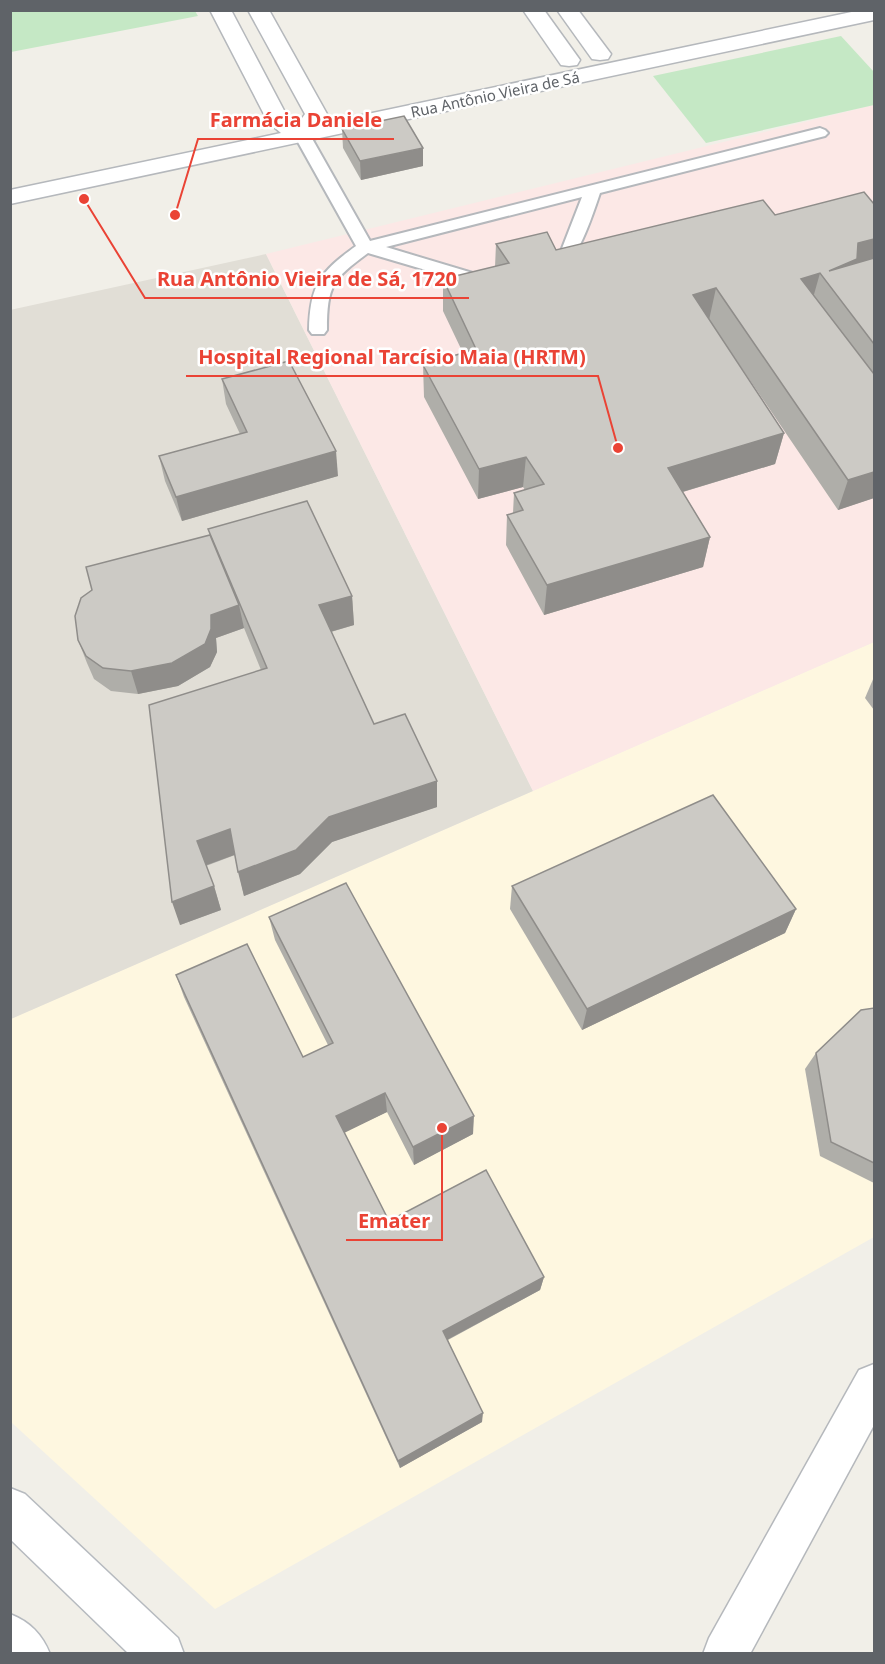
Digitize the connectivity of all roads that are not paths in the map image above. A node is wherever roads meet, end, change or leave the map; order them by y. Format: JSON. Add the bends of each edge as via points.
{"nodes":[{"id":1,"x":220,"y":10,"type":"edge"},
{"id":2,"x":258,"y":10,"type":"edge"},
{"id":3,"x":533,"y":10,"type":"edge"},
{"id":4,"x":567,"y":10,"type":"edge"},
{"id":5,"x":804,"y":10,"type":"edge"},
{"id":6,"x":861,"y":19,"type":"edge"},
{"id":7,"x":600,"y":54,"type":"junction"},
{"id":8,"x":569,"y":60,"type":"junction"},
{"id":9,"x":316,"y":114,"type":"junction"},
{"id":10,"x":279,"y":122,"type":"junction"},
{"id":11,"x":820,"y":133,"type":"dead end"},
{"id":12,"x":302,"y":135,"type":"junction"},
{"id":13,"x":10,"y":179,"type":"edge"},
{"id":14,"x":594,"y":189,"type":"junction"},
{"id":15,"x":10,"y":197,"type":"edge"},
{"id":16,"x":365,"y":247,"type":"junction"},
{"id":17,"x":549,"y":273,"type":"edge"},
{"id":18,"x":502,"y":288,"type":"edge"},
{"id":19,"x":318,"y":330,"type":"dead end"},
{"id":20,"x":874,"y":1385,"type":"edge"},
{"id":21,"x":10,"y":1509,"type":"edge"},
{"id":22,"x":10,"y":1636,"type":"edge"},
{"id":23,"x":28,"y":1653,"type":"edge"},
{"id":24,"x":162,"y":1653,"type":"edge"},
{"id":25,"x":725,"y":1653,"type":"edge"}],
"edges":[{"from":1,"to":10,"type":"street"},
{"from":2,"to":9,"type":"street"},
{"from":3,"to":8,"type":"street"},
{"from":4,"to":7,"type":"street"},
{"from":5,"to":7,"type":"street","name":"Rua Antônio Vieira de Sá"},
{"from":6,"to":12,"type":"street","name":"Rua Antônio Vieira de Sá"},
{"from":7,"to":8,"type":"street","name":"Rua Antônio Vieira de Sá"},
{"from":8,"to":9,"type":"street","name":"Rua Antônio Vieira de Sá"},
{"from":9,"to":10,"type":"street","name":"Rua Antônio Vieira de Sá"},
{"from":9,"to":12,"type":"street"},
{"from":10,"to":12,"type":"street"},
{"from":10,"to":13,"type":"street","name":"Rua Antônio Vieira de Sá"},
{"from":11,"to":14,"type":"lane"},
{"from":12,"to":15,"type":"street","name":"Rua Antônio Vieira de Sá"},
{"from":12,"to":16,"type":"lane"},
{"from":14,"to":16,"type":"lane"},
{"from":14,"to":17,"type":"lane","via":[[568,253]]},
{"from":16,"to":18,"type":"lane"},
{"from":16,"to":19,"type":"lane","via":[[330,273],[320,291]]},
{"from":20,"to":25,"type":"street"},
{"from":21,"to":24,"type":"street"},
{"from":22,"to":23,"type":"street"}]}
